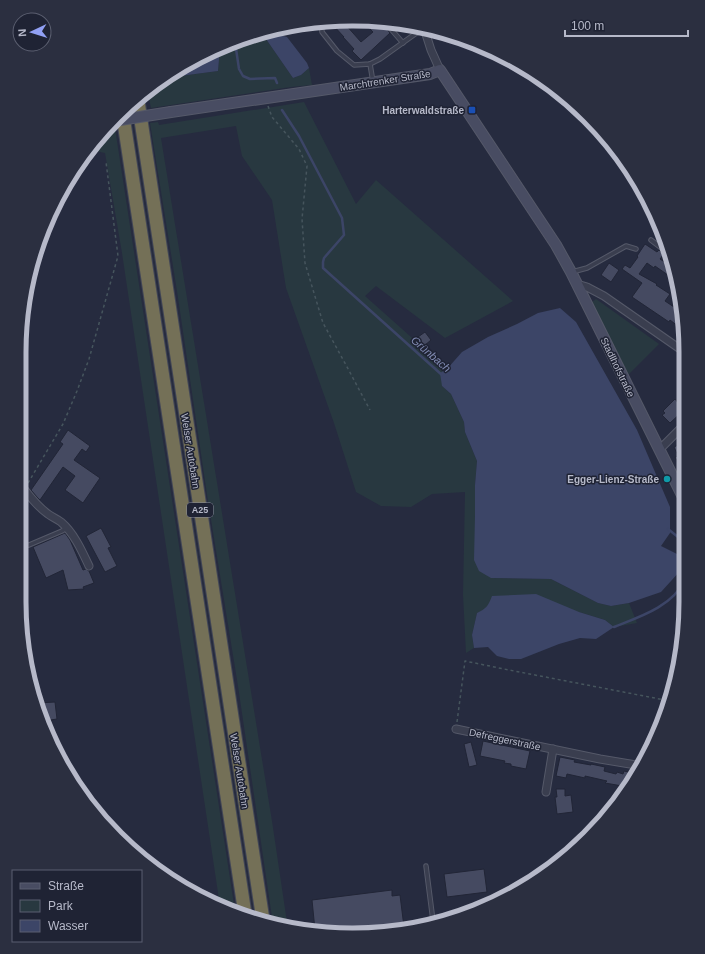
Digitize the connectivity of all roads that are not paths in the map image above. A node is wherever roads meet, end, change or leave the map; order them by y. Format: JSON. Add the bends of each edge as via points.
{"nodes":[{"id":1,"x":322,"y":28,"type":"edge"},
{"id":2,"x":390,"y":28,"type":"edge"},
{"id":3,"x":418,"y":33,"type":"edge"},
{"id":4,"x":426,"y":34,"type":"edge"},
{"id":5,"x":402,"y":43,"type":"junction"},
{"id":6,"x":370,"y":64,"type":"junction"},
{"id":7,"x":440,"y":70,"type":"junction"},
{"id":8,"x":373,"y":83,"type":"junction"},
{"id":9,"x":139,"y":106,"type":"edge"},
{"id":10,"x":125,"y":119,"type":"edge"},
{"id":11,"x":124,"y":120,"type":"edge"},
{"id":12,"x":651,"y":240,"type":"dead end"},
{"id":13,"x":636,"y":249,"type":"dead end"},
{"id":14,"x":662,"y":249,"type":"edge"},
{"id":15,"x":571,"y":272,"type":"junction"},
{"id":16,"x":577,"y":284,"type":"junction"},
{"id":17,"x":679,"y":348,"type":"edge"},
{"id":18,"x":679,"y":430,"type":"edge"},
{"id":19,"x":659,"y":450,"type":"junction"},
{"id":20,"x":679,"y":489,"type":"edge"},
{"id":21,"x":26,"y":493,"type":"edge"},
{"id":22,"x":66,"y":528,"type":"junction"},
{"id":23,"x":26,"y":545,"type":"edge"},
{"id":24,"x":89,"y":566,"type":"dead end"},
{"id":25,"x":456,"y":729,"type":"road end"},
{"id":26,"x":554,"y":750,"type":"junction"},
{"id":27,"x":635,"y":765,"type":"edge"},
{"id":28,"x":546,"y":792,"type":"dead end"},
{"id":29,"x":426,"y":866,"type":"dead end"},
{"id":30,"x":244,"y":910,"type":"edge"},
{"id":31,"x":262,"y":915,"type":"edge"},
{"id":32,"x":433,"y":918,"type":"edge"}],
"edges":[{"from":1,"to":6,"type":"lane","via":[[337,51],[354,65]]},
{"from":2,"to":5,"type":"lane"},
{"from":3,"to":5,"type":"lane"},
{"from":4,"to":7,"type":"street"},
{"from":5,"to":6,"type":"lane","via":[[380,60]]},
{"from":6,"to":8,"type":"lane"},
{"from":7,"to":8,"type":"street","name":"Marchtrenker Straße","via":[[430,74]]},
{"from":7,"to":15,"type":"street","name":"Marchtrenker Straße","via":[[556,245]]},
{"from":8,"to":10,"type":"street","name":"Marchtrenker Straße","bridge":true},
{"from":9,"to":31,"type":"highway","name":"Welser Autobahn","number":"A25"},
{"from":11,"to":30,"type":"highway","name":"Welser Autobahn","number":"A25"},
{"from":12,"to":14,"type":"lane"},
{"from":13,"to":15,"type":"lane","via":[[626,246],[587,268]]},
{"from":15,"to":16,"type":"street","name":"Marchtrenker Straße"},
{"from":16,"to":17,"type":"street","via":[[604,296]]},
{"from":16,"to":19,"type":"street","name":"Stadlhofstraße"},
{"from":18,"to":19,"type":"street"},
{"from":19,"to":20,"type":"street","name":"Stadlhofstraße"},
{"from":21,"to":22,"type":"street"},
{"from":22,"to":23,"type":"lane"},
{"from":22,"to":24,"type":"street","via":[[77,542]]},
{"from":25,"to":26,"type":"street","name":"Defreggerstraße"},
{"from":26,"to":27,"type":"street","name":"Defreggerstraße"},
{"from":26,"to":28,"type":"street","name":"Defreggerstraße"},
{"from":29,"to":32,"type":"lane"}]}
